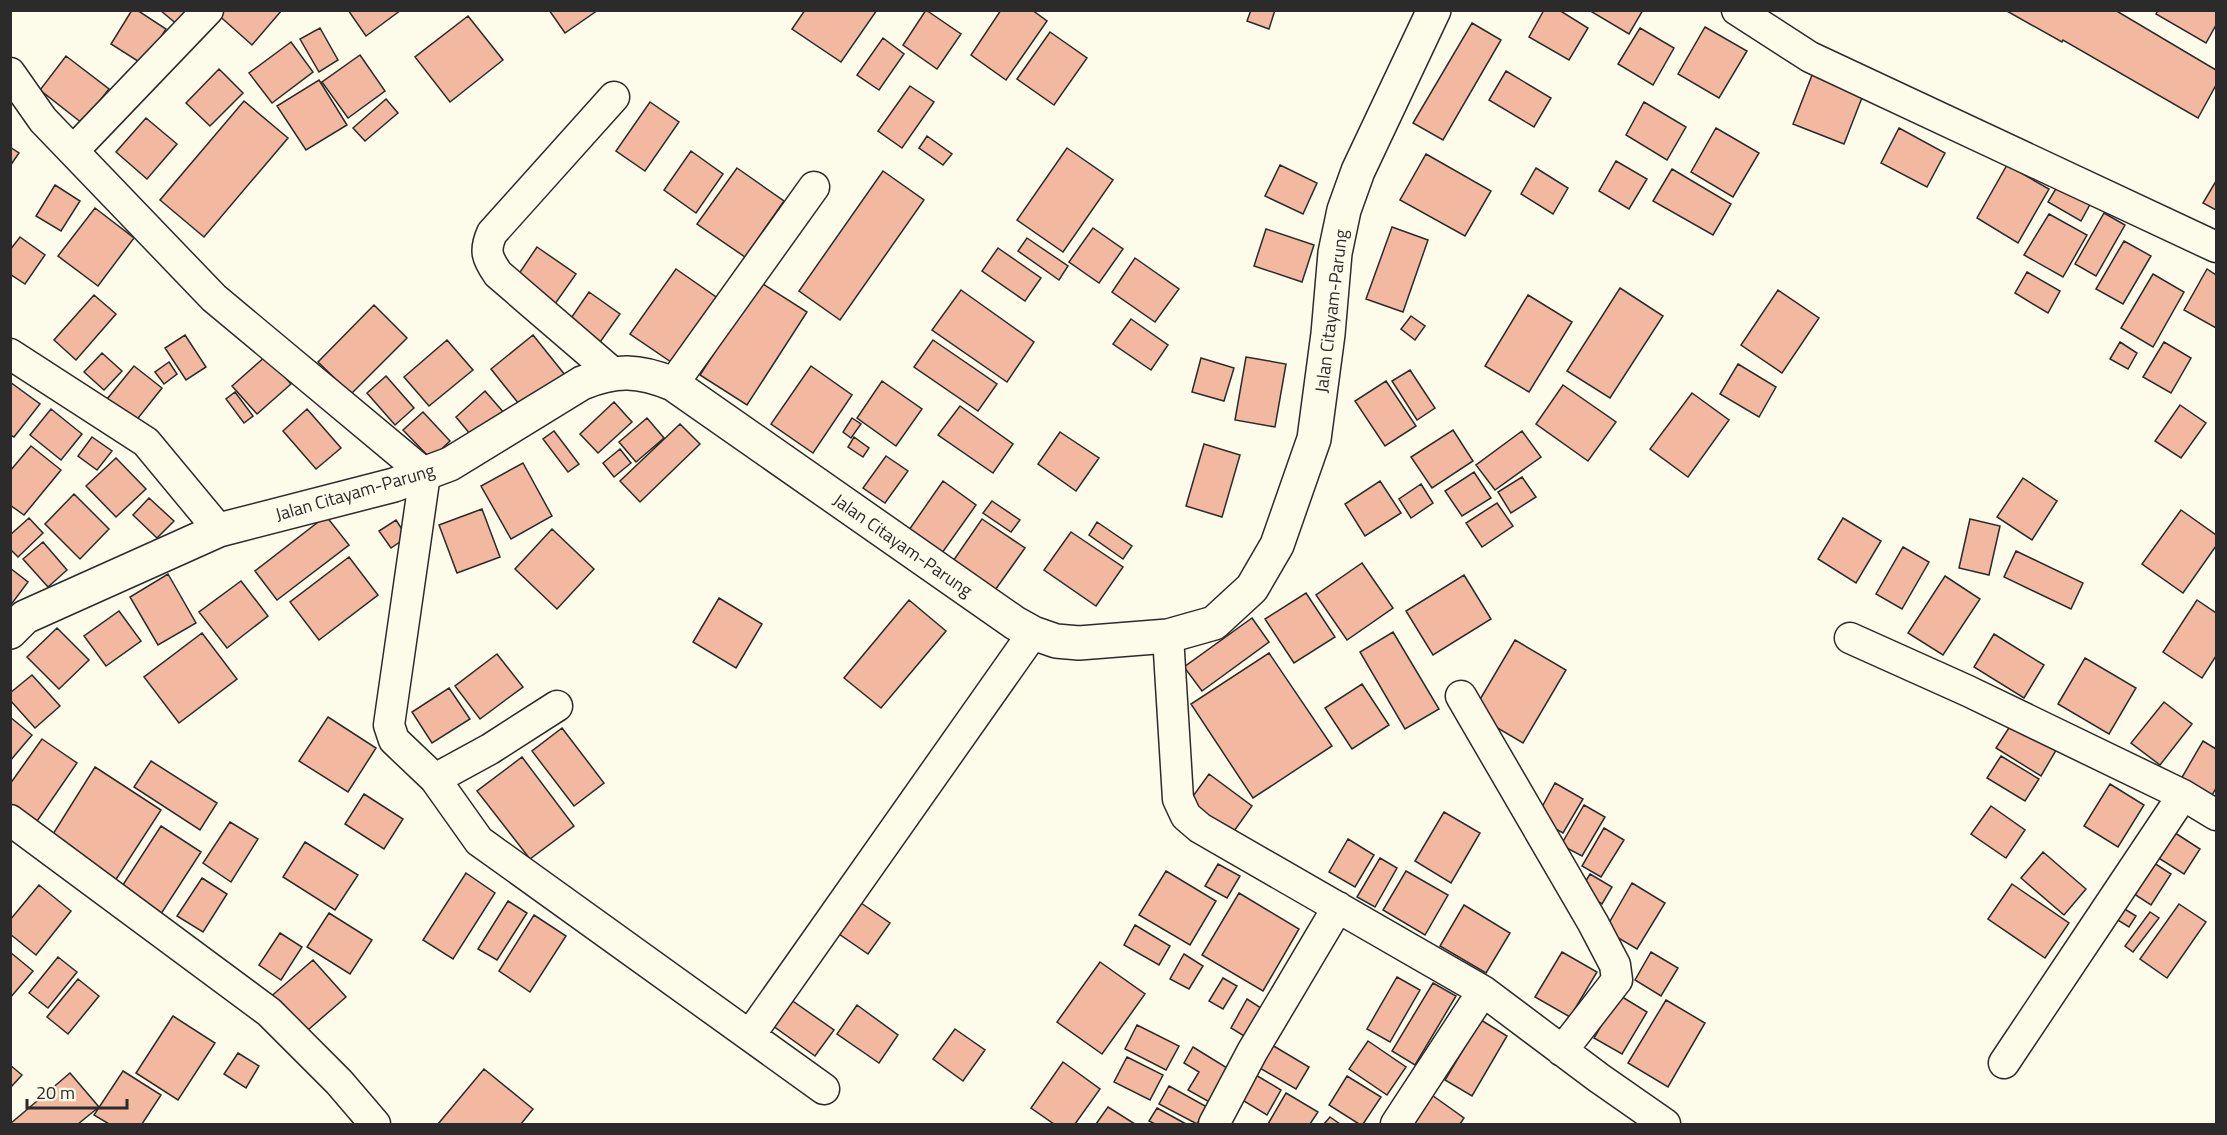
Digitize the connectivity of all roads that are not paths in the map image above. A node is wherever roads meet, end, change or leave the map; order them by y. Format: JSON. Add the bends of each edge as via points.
{"nodes":[{"id":1,"x":208,"y":10,"type":"edge"},
{"id":2,"x":1434,"y":10,"type":"edge"},
{"id":3,"x":1737,"y":10,"type":"edge"},
{"id":4,"x":10,"y":73,"type":"edge"},
{"id":5,"x":614,"y":97,"type":"dead end"},
{"id":6,"x":73,"y":151,"type":"junction"},
{"id":7,"x":814,"y":187,"type":"dead end"},
{"id":8,"x":2217,"y":247,"type":"edge"},
{"id":9,"x":10,"y":354,"type":"edge"},
{"id":10,"x":613,"y":373,"type":"junction"},
{"id":11,"x":673,"y":384,"type":"junction"},
{"id":12,"x":425,"y":474,"type":"junction"},
{"id":13,"x":219,"y":530,"type":"junction"},
{"id":14,"x":10,"y":632,"type":"edge"},
{"id":15,"x":1033,"y":633,"type":"junction"},
{"id":16,"x":1168,"y":636,"type":"junction"},
{"id":17,"x":1850,"y":638,"type":"dead end"},
{"id":18,"x":1461,"y":696,"type":"dead end"},
{"id":19,"x":557,"y":706,"type":"dead end"},
{"id":20,"x":435,"y":779,"type":"junction"},
{"id":21,"x":2182,"y":795,"type":"junction"},
{"id":22,"x":2217,"y":815,"type":"edge"},
{"id":23,"x":10,"y":820,"type":"edge"},
{"id":24,"x":1338,"y":907,"type":"junction"},
{"id":25,"x":1483,"y":991,"type":"junction"},
{"id":26,"x":750,"y":1035,"type":"junction"},
{"id":27,"x":1562,"y":1051,"type":"junction"},
{"id":28,"x":2004,"y":1063,"type":"dead end"},
{"id":29,"x":824,"y":1089,"type":"dead end"},
{"id":30,"x":375,"y":1125,"type":"edge"},
{"id":31,"x":1214,"y":1125,"type":"edge"},
{"id":32,"x":1396,"y":1125,"type":"edge"},
{"id":33,"x":1665,"y":1125,"type":"edge"}],
"edges":[{"from":1,"to":6,"type":"street"},
{"from":2,"to":16,"type":"street","name":"Jalan Citayam-Parung","via":[[1358,171],[1344,210],[1335,253],[1314,439],[1276,545],[1252,588],[1214,623]]},
{"from":3,"to":8,"type":"street","via":[[1810,57]]},
{"from":4,"to":6,"type":"street","via":[[43,120]]},
{"from":5,"to":10,"type":"street","via":[[492,233],[486,246],[489,261],[498,274]]},
{"from":6,"to":12,"type":"street","via":[[214,298]]},
{"from":7,"to":11,"type":"street"},
{"from":9,"to":13,"type":"street","via":[[146,442]]},
{"from":10,"to":11,"type":"street","name":"Jalan Citayam-Parung","via":[[639,373]]},
{"from":10,"to":12,"type":"street","name":"Jalan Citayam-Parung","via":[[582,383],[450,464]]},
{"from":11,"to":15,"type":"street","name":"Jalan Citayam-Parung"},
{"from":12,"to":13,"type":"street","name":"Jalan Citayam-Parung"},
{"from":12,"to":20,"type":"street","via":[[389,725],[394,740]]},
{"from":13,"to":14,"type":"street","name":"Jalan Citayam-Parung","via":[[25,617]]},
{"from":15,"to":16,"type":"street","name":"Jalan Citayam-Parung","via":[[1079,643]]},
{"from":15,"to":26,"type":"street"},
{"from":16,"to":24,"type":"street","via":[[1178,799],[1186,816],[1200,828]]},
{"from":17,"to":21,"type":"street"},
{"from":18,"to":27,"type":"street","via":[[1615,965],[1617,980]]},
{"from":19,"to":20,"type":"street"},
{"from":20,"to":26,"type":"street","via":[[479,841]]},
{"from":21,"to":22,"type":"street"},
{"from":21,"to":28,"type":"street"},
{"from":23,"to":30,"type":"street","via":[[269,1012]]},
{"from":24,"to":25,"type":"street"},
{"from":24,"to":31,"type":"street","via":[[1252,1052]]},
{"from":25,"to":27,"type":"street"},
{"from":25,"to":32,"type":"street"},
{"from":26,"to":29,"type":"street"},
{"from":27,"to":33,"type":"street"}]}
